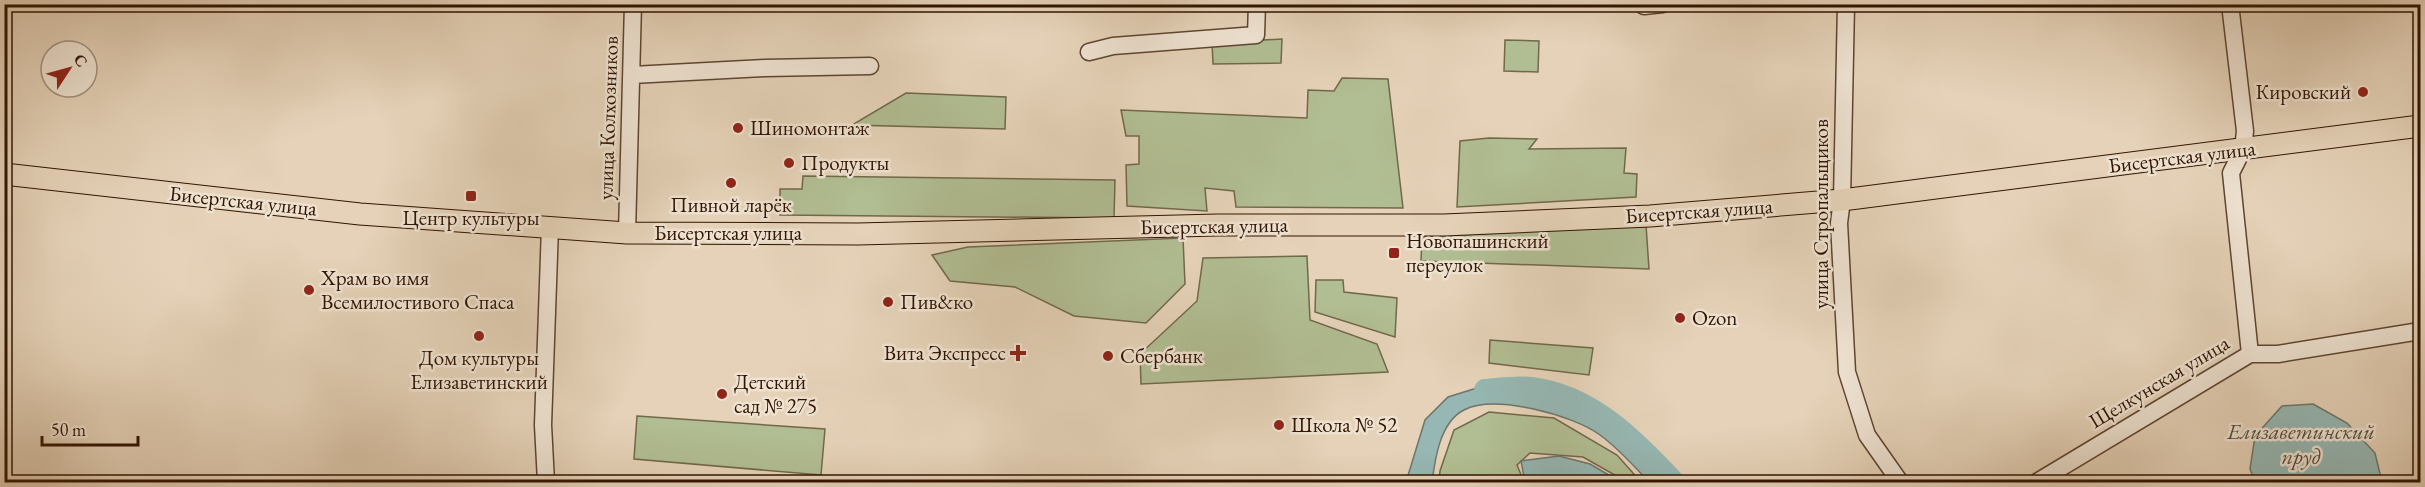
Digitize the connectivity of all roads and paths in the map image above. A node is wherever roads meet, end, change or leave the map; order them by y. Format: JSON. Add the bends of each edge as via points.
{"nodes":[{"id":1,"x":633,"y":4,"type":"edge"},
{"id":2,"x":1257,"y":4,"type":"edge"},
{"id":3,"x":1663,"y":4,"type":"edge"},
{"id":4,"x":1846,"y":4,"type":"edge"},
{"id":5,"x":2230,"y":4,"type":"edge"},
{"id":6,"x":1644,"y":6,"type":"edge"},
{"id":7,"x":1089,"y":52,"type":"dead end"},
{"id":8,"x":870,"y":66,"type":"dead end"},
{"id":9,"x":632,"y":75,"type":"junction"},
{"id":10,"x":2421,"y":126,"type":"edge"},
{"id":11,"x":2243,"y":149,"type":"junction"},
{"id":12,"x":4,"y":174,"type":"edge"},
{"id":13,"x":1842,"y":200,"type":"junction"},
{"id":14,"x":550,"y":227,"type":"junction"},
{"id":15,"x":627,"y":233,"type":"junction"},
{"id":16,"x":2421,"y":331,"type":"edge"},
{"id":17,"x":2250,"y":354,"type":"junction"},
{"id":18,"x":546,"y":482,"type":"edge"},
{"id":19,"x":1900,"y":483,"type":"edge"},
{"id":20,"x":2037,"y":483,"type":"edge"}],
"edges":[{"from":1,"to":9,"type":"street","name":"улица Колхозников"},
{"from":2,"to":7,"type":"street","via":[[1256,35],[1113,46]]},
{"from":3,"to":6,"type":"street"},
{"from":4,"to":13,"type":"street","name":"улица Стропальщиков"},
{"from":5,"to":11,"type":"street","via":[[2245,122]]},
{"from":8,"to":9,"type":"street"},
{"from":9,"to":15,"type":"street","name":"улица Колхозников"},
{"from":10,"to":11,"type":"main road","name":"Бисертская улица"},
{"from":11,"to":13,"type":"main road","name":"Бисертская улица"},
{"from":11,"to":17,"type":"street","via":[[2231,173]]},
{"from":12,"to":14,"type":"main road","name":"Бисертская улица","via":[[360,214]]},
{"from":13,"to":15,"type":"main road","name":"Бисертская улица","via":[[1650,216],[1448,225],[1218,225],[858,234]]},
{"from":13,"to":19,"type":"street","name":"улица Стропальщиков","via":[[1839,223],[1847,372],[1867,435]]},
{"from":14,"to":15,"type":"main road","name":"Бисертская улица"},
{"from":14,"to":18,"type":"street","via":[[543,425]]},
{"from":16,"to":17,"type":"street","name":"Щелкунская улица","via":[[2278,354]]},
{"from":17,"to":20,"type":"street","name":"Щелкунская улица"}]}
